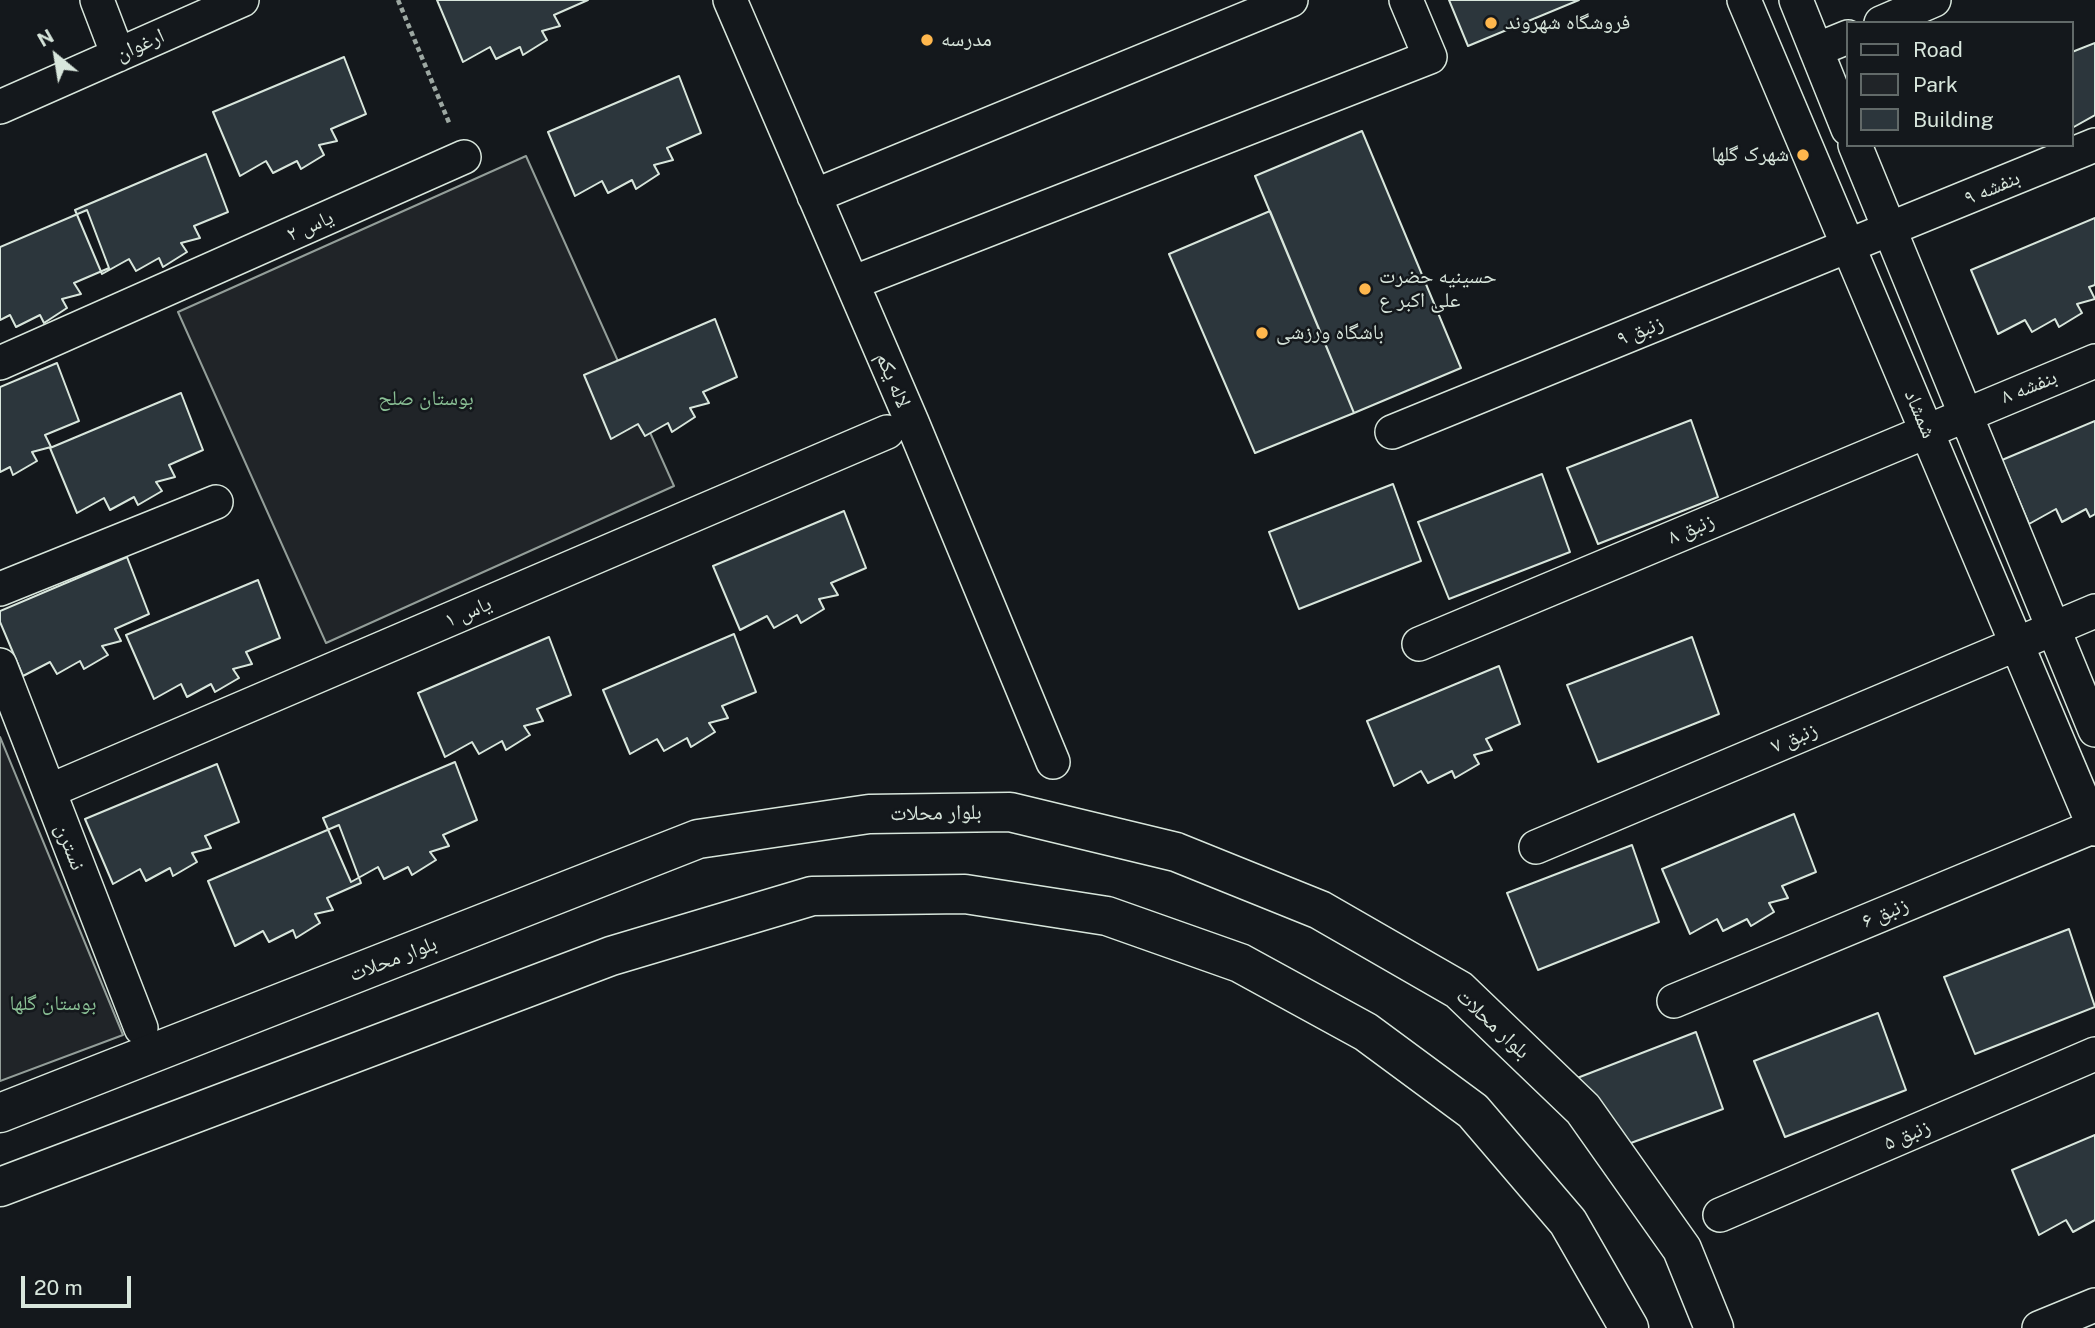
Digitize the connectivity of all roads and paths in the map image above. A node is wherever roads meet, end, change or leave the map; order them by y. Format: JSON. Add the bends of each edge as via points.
{"nodes":[{"id":1,"x":97,"y":0,"type":"edge"},
{"id":2,"x":242,"y":0,"type":"edge"},
{"id":3,"x":398,"y":0,"type":"edge"},
{"id":4,"x":730,"y":0,"type":"edge"},
{"id":5,"x":1292,"y":0,"type":"edge"},
{"id":6,"x":1406,"y":0,"type":"edge"},
{"id":7,"x":1744,"y":0,"type":"edge"},
{"id":8,"x":1796,"y":0,"type":"edge"},
{"id":9,"x":1934,"y":0,"type":"edge"},
{"id":10,"x":1886,"y":21,"type":"edge"},
{"id":11,"x":1846,"y":38,"type":"edge"},
{"id":12,"x":1816,"y":50,"type":"junction"},
{"id":13,"x":118,"y":55,"type":"junction"},
{"id":14,"x":0,"y":107,"type":"edge"},
{"id":15,"x":1846,"y":125,"type":"edge"},
{"id":16,"x":2095,"y":145,"type":"edge"},
{"id":17,"x":1856,"y":147,"type":"edge"},
{"id":18,"x":464,"y":158,"type":"joint"},
{"id":19,"x":814,"y":196,"type":"junction"},
{"id":20,"x":1889,"y":231,"type":"junction"},
{"id":21,"x":1850,"y":246,"type":"junction"},
{"id":22,"x":852,"y":283,"type":"junction"},
{"id":23,"x":2095,"y":361,"type":"edge"},
{"id":24,"x":0,"y":363,"type":"edge"},
{"id":25,"x":1964,"y":414,"type":"junction"},
{"id":26,"x":1927,"y":430,"type":"junction"},
{"id":27,"x":887,"y":432,"type":"dead end"},
{"id":28,"x":1392,"y":432,"type":"dead end"},
{"id":29,"x":216,"y":502,"type":"dead end"},
{"id":30,"x":0,"y":589,"type":"edge"},
{"id":31,"x":2095,"y":611,"type":"edge"},
{"id":32,"x":2051,"y":629,"type":"junction"},
{"id":33,"x":2016,"y":643,"type":"junction"},
{"id":34,"x":1419,"y":644,"type":"dead end"},
{"id":35,"x":0,"y":665,"type":"edge"},
{"id":36,"x":2095,"y":730,"type":"edge"},
{"id":37,"x":1053,"y":762,"type":"dead end"},
{"id":38,"x":49,"y":791,"type":"junction"},
{"id":39,"x":2095,"y":827,"type":"edge"},
{"id":40,"x":1536,"y":847,"type":"dead end"},
{"id":41,"x":1674,"y":1001,"type":"dead end"},
{"id":42,"x":141,"y":1028,"type":"dead end"},
{"id":43,"x":2095,"y":1054,"type":"edge"},
{"id":44,"x":0,"y":1113,"type":"edge"},
{"id":45,"x":0,"y":1187,"type":"edge"},
{"id":46,"x":1720,"y":1215,"type":"dead end"},
{"id":47,"x":2095,"y":1305,"type":"edge"},
{"id":48,"x":1629,"y":1328,"type":"edge"},
{"id":49,"x":1714,"y":1328,"type":"edge"},
{"id":50,"x":2039,"y":1328,"type":"edge"}],
"edges":[{"from":1,"to":13,"type":"street"},
{"from":2,"to":13,"type":"street","name":"ارغوان"},
{"from":3,"to":18,"type":"path"},
{"from":4,"to":19,"type":"street","name":"لاله یکم"},
{"from":5,"to":19,"type":"street"},
{"from":6,"to":22,"type":"street","via":[[1430,57]]},
{"from":7,"to":21,"type":"street","name":"شمشاد"},
{"from":8,"to":12,"type":"street"},
{"from":9,"to":10,"type":"street"},
{"from":11,"to":12,"type":"street"},
{"from":12,"to":15,"type":"street"},
{"from":13,"to":14,"type":"street","name":"ارغوان"},
{"from":16,"to":20,"type":"street","name":"بنفشه ۹"},
{"from":17,"to":20,"type":"street","name":"شمشاد"},
{"from":18,"to":24,"type":"street","name":"یاس ۲"},
{"from":19,"to":22,"type":"street","name":"لاله یکم"},
{"from":20,"to":21,"type":"street","name":"زنبق ۹"},
{"from":20,"to":25,"type":"street","name":"شمشاد"},
{"from":21,"to":26,"type":"street","name":"شمشاد"},
{"from":21,"to":28,"type":"street","name":"زنبق ۹"},
{"from":22,"to":37,"type":"street","name":"لاله یکم"},
{"from":23,"to":25,"type":"street","name":"بنفشه ۸"},
{"from":25,"to":26,"type":"street","name":"زنبق ۸"},
{"from":25,"to":32,"type":"street","name":"شمشاد"},
{"from":26,"to":33,"type":"street","name":"شمشاد"},
{"from":26,"to":34,"type":"street","name":"زنبق ۸"},
{"from":27,"to":38,"type":"street","name":"یاس ۱"},
{"from":29,"to":30,"type":"street"},
{"from":31,"to":32,"type":"street","name":"زنبق ۷"},
{"from":32,"to":33,"type":"street","name":"زنبق ۷"},
{"from":32,"to":36,"type":"street","name":"شمشاد"},
{"from":33,"to":39,"type":"street","name":"شمشاد"},
{"from":33,"to":40,"type":"street","name":"زنبق ۷"},
{"from":35,"to":38,"type":"street","name":"نسترن"},
{"from":38,"to":42,"type":"street","name":"نسترن"},
{"from":39,"to":41,"type":"street","name":"زنبق ۶"},
{"from":43,"to":46,"type":"street","name":"زنبق ۵"},
{"from":44,"to":49,"type":"main road","name":"بلوار محلات","via":[[698,839],[869,814],[1010,812],[1176,852],[1320,910],[1459,990],[1583,1109],[1682,1249]]},
{"from":45,"to":48,"type":"main road","via":[[611,956],[812,897],[965,894],[1107,916],[1240,963],[1366,1032],[1473,1111],[1568,1222]]},
{"from":47,"to":50,"type":"street"}]}
